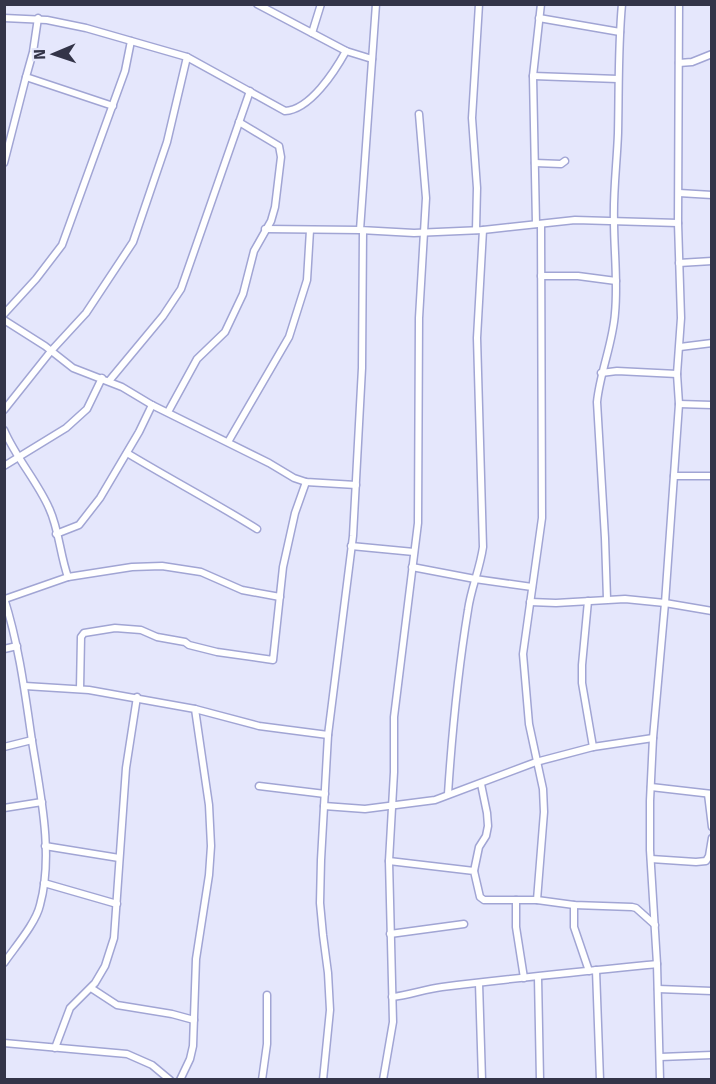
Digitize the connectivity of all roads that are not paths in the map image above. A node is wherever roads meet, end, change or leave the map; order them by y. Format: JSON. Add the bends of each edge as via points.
{"nodes":[{"id":1,"x":257,"y":4,"type":"edge"},
{"id":2,"x":321,"y":4,"type":"edge"},
{"id":3,"x":376,"y":4,"type":"edge"},
{"id":4,"x":479,"y":4,"type":"edge"},
{"id":5,"x":541,"y":4,"type":"edge"},
{"id":6,"x":622,"y":4,"type":"edge"},
{"id":7,"x":679,"y":4,"type":"edge"},
{"id":8,"x":4,"y":18,"type":"edge"},
{"id":9,"x":38,"y":18,"type":"junction"},
{"id":10,"x":539,"y":18,"type":"junction"},
{"id":11,"x":620,"y":32,"type":"junction"},
{"id":12,"x":312,"y":33,"type":"junction"},
{"id":13,"x":131,"y":41,"type":"junction"},
{"id":14,"x":346,"y":51,"type":"junction"},
{"id":15,"x":711,"y":54,"type":"edge"},
{"id":16,"x":187,"y":57,"type":"junction"},
{"id":17,"x":372,"y":59,"type":"junction"},
{"id":18,"x":679,"y":63,"type":"junction"},
{"id":19,"x":533,"y":76,"type":"junction"},
{"id":20,"x":26,"y":77,"type":"junction"},
{"id":21,"x":618,"y":79,"type":"junction"},
{"id":22,"x":250,"y":91,"type":"junction"},
{"id":23,"x":113,"y":106,"type":"junction"},
{"id":24,"x":419,"y":114,"type":"dead end"},
{"id":25,"x":239,"y":122,"type":"junction"},
{"id":26,"x":566,"y":161,"type":"dead end"},
{"id":27,"x":4,"y":163,"type":"edge"},
{"id":28,"x":536,"y":163,"type":"junction"},
{"id":29,"x":679,"y":193,"type":"junction"},
{"id":30,"x":711,"y":195,"type":"edge"},
{"id":31,"x":614,"y":220,"type":"junction"},
{"id":32,"x":678,"y":223,"type":"junction"},
{"id":33,"x":538,"y":224,"type":"junction"},
{"id":34,"x":265,"y":229,"type":"junction"},
{"id":35,"x":310,"y":230,"type":"junction"},
{"id":36,"x":480,"y":230,"type":"junction"},
{"id":37,"x":362,"y":231,"type":"junction"},
{"id":38,"x":423,"y":232,"type":"junction"},
{"id":39,"x":711,"y":261,"type":"edge"},
{"id":40,"x":679,"y":263,"type":"junction"},
{"id":41,"x":541,"y":276,"type":"junction"},
{"id":42,"x":616,"y":281,"type":"junction"},
{"id":43,"x":4,"y":314,"type":"edge"},
{"id":44,"x":4,"y":320,"type":"edge"},
{"id":45,"x":711,"y":343,"type":"edge"},
{"id":46,"x":680,"y":347,"type":"junction"},
{"id":47,"x":51,"y":351,"type":"junction"},
{"id":48,"x":601,"y":373,"type":"junction"},
{"id":49,"x":677,"y":374,"type":"junction"},
{"id":50,"x":102,"y":378,"type":"junction"},
{"id":51,"x":109,"y":381,"type":"junction"},
{"id":52,"x":679,"y":404,"type":"junction"},
{"id":53,"x":152,"y":405,"type":"junction"},
{"id":54,"x":711,"y":405,"type":"edge"},
{"id":55,"x":4,"y":410,"type":"edge"},
{"id":56,"x":168,"y":412,"type":"junction"},
{"id":57,"x":4,"y":430,"type":"edge"},
{"id":58,"x":228,"y":442,"type":"junction"},
{"id":59,"x":127,"y":453,"type":"junction"},
{"id":60,"x":19,"y":458,"type":"junction"},
{"id":61,"x":4,"y":466,"type":"edge"},
{"id":62,"x":674,"y":476,"type":"junction"},
{"id":63,"x":711,"y":476,"type":"edge"},
{"id":64,"x":306,"y":482,"type":"junction"},
{"id":65,"x":356,"y":485,"type":"junction"},
{"id":66,"x":257,"y":529,"type":"dead end"},
{"id":67,"x":56,"y":534,"type":"junction"},
{"id":68,"x":351,"y":546,"type":"junction"},
{"id":69,"x":414,"y":552,"type":"junction"},
{"id":70,"x":412,"y":567,"type":"junction"},
{"id":71,"x":68,"y":577,"type":"junction"},
{"id":72,"x":475,"y":579,"type":"junction"},
{"id":73,"x":532,"y":587,"type":"junction"},
{"id":74,"x":280,"y":597,"type":"junction"},
{"id":75,"x":5,"y":598,"type":"edge"},
{"id":76,"x":607,"y":599,"type":"junction"},
{"id":77,"x":588,"y":601,"type":"junction"},
{"id":78,"x":530,"y":602,"type":"junction"},
{"id":79,"x":665,"y":603,"type":"junction"},
{"id":80,"x":711,"y":611,"type":"edge"},
{"id":81,"x":17,"y":646,"type":"junction"},
{"id":82,"x":4,"y":649,"type":"edge"},
{"id":83,"x":25,"y":686,"type":"junction"},
{"id":84,"x":80,"y":689,"type":"junction"},
{"id":85,"x":138,"y":698,"type":"junction"},
{"id":86,"x":195,"y":709,"type":"junction"},
{"id":87,"x":328,"y":735,"type":"junction"},
{"id":88,"x":653,"y":738,"type":"junction"},
{"id":89,"x":32,"y":740,"type":"junction"},
{"id":90,"x":4,"y":747,"type":"edge"},
{"id":91,"x":592,"y":747,"type":"junction"},
{"id":92,"x":536,"y":762,"type":"junction"},
{"id":93,"x":481,"y":784,"type":"junction"},
{"id":94,"x":259,"y":786,"type":"dead end"},
{"id":95,"x":651,"y":787,"type":"junction"},
{"id":96,"x":325,"y":794,"type":"junction"},
{"id":97,"x":448,"y":794,"type":"junction"},
{"id":98,"x":710,"y":794,"type":"edge"},
{"id":99,"x":42,"y":802,"type":"junction"},
{"id":100,"x":324,"y":806,"type":"junction"},
{"id":101,"x":393,"y":806,"type":"junction"},
{"id":102,"x":4,"y":808,"type":"edge"},
{"id":103,"x":711,"y":827,"type":"edge"},
{"id":104,"x":711,"y":838,"type":"edge"},
{"id":105,"x":45,"y":846,"type":"junction"},
{"id":106,"x":119,"y":858,"type":"junction"},
{"id":107,"x":651,"y":859,"type":"junction"},
{"id":108,"x":389,"y":861,"type":"junction"},
{"id":109,"x":474,"y":872,"type":"junction"},
{"id":110,"x":45,"y":883,"type":"junction"},
{"id":111,"x":516,"y":900,"type":"junction"},
{"id":112,"x":537,"y":900,"type":"junction"},
{"id":113,"x":117,"y":904,"type":"junction"},
{"id":114,"x":574,"y":905,"type":"junction"},
{"id":115,"x":464,"y":924,"type":"dead end"},
{"id":116,"x":655,"y":925,"type":"junction"},
{"id":117,"x":390,"y":934,"type":"junction"},
{"id":118,"x":4,"y":963,"type":"edge"},
{"id":119,"x":657,"y":964,"type":"junction"},
{"id":120,"x":593,"y":970,"type":"junction"},
{"id":121,"x":538,"y":977,"type":"junction"},
{"id":122,"x":524,"y":978,"type":"junction"},
{"id":123,"x":479,"y":983,"type":"junction"},
{"id":124,"x":91,"y":988,"type":"junction"},
{"id":125,"x":658,"y":989,"type":"junction"},
{"id":126,"x":711,"y":991,"type":"edge"},
{"id":127,"x":267,"y":995,"type":"dead end"},
{"id":128,"x":392,"y":997,"type":"junction"},
{"id":129,"x":194,"y":1020,"type":"junction"},
{"id":130,"x":4,"y":1043,"type":"edge"},
{"id":131,"x":55,"y":1048,"type":"junction"},
{"id":132,"x":711,"y":1055,"type":"edge"},
{"id":133,"x":660,"y":1056,"type":"junction"},
{"id":134,"x":170,"y":1080,"type":"edge"},
{"id":135,"x":180,"y":1080,"type":"edge"},
{"id":136,"x":262,"y":1080,"type":"edge"},
{"id":137,"x":323,"y":1080,"type":"edge"},
{"id":138,"x":383,"y":1080,"type":"edge"},
{"id":139,"x":482,"y":1080,"type":"edge"},
{"id":140,"x":540,"y":1080,"type":"edge"},
{"id":141,"x":600,"y":1080,"type":"edge"},
{"id":142,"x":660,"y":1080,"type":"edge"}],
"edges":[{"from":1,"to":12,"type":"street"},
{"from":2,"to":12,"type":"street"},
{"from":3,"to":17,"type":"street"},
{"from":4,"to":36,"type":"street","via":[[472,118]]},
{"from":5,"to":10,"type":"street"},
{"from":6,"to":11,"type":"street"},
{"from":7,"to":18,"type":"street"},
{"from":8,"to":9,"type":"street"},
{"from":9,"to":13,"type":"street"},
{"from":9,"to":20,"type":"street"},
{"from":10,"to":11,"type":"street"},
{"from":10,"to":19,"type":"street"},
{"from":11,"to":21,"type":"street"},
{"from":12,"to":14,"type":"street"},
{"from":13,"to":16,"type":"street"},
{"from":13,"to":23,"type":"street"},
{"from":14,"to":17,"type":"street"},
{"from":14,"to":22,"type":"street","via":[[330,80],[296,109],[280,109]]},
{"from":15,"to":18,"type":"street"},
{"from":16,"to":22,"type":"street"},
{"from":16,"to":47,"type":"street","via":[[167,142],[133,242],[86,313]]},
{"from":17,"to":37,"type":"street"},
{"from":18,"to":29,"type":"street"},
{"from":19,"to":21,"type":"street"},
{"from":19,"to":28,"type":"street"},
{"from":20,"to":23,"type":"street"},
{"from":20,"to":27,"type":"street"},
{"from":21,"to":31,"type":"street"},
{"from":22,"to":25,"type":"street"},
{"from":23,"to":43,"type":"street","via":[[62,245]]},
{"from":24,"to":38,"type":"street","via":[[426,198]]},
{"from":25,"to":34,"type":"street","via":[[277,144],[281,152],[275,207]]},
{"from":25,"to":51,"type":"street","via":[[181,289]]},
{"from":26,"to":28,"type":"street"},
{"from":28,"to":33,"type":"street"},
{"from":29,"to":30,"type":"street"},
{"from":29,"to":32,"type":"street"},
{"from":31,"to":32,"type":"street"},
{"from":31,"to":33,"type":"street"},
{"from":31,"to":42,"type":"street"},
{"from":32,"to":40,"type":"street"},
{"from":33,"to":36,"type":"street"},
{"from":33,"to":41,"type":"street"},
{"from":34,"to":35,"type":"street"},
{"from":34,"to":56,"type":"street","via":[[254,251],[243,294],[225,332],[197,359]]},
{"from":35,"to":37,"type":"street"},
{"from":35,"to":58,"type":"street","via":[[307,280],[289,337]]},
{"from":36,"to":38,"type":"street"},
{"from":36,"to":72,"type":"street","via":[[477,338],[483,547]]},
{"from":37,"to":38,"type":"street"},
{"from":37,"to":65,"type":"street","via":[[362,368]]},
{"from":38,"to":69,"type":"street","via":[[418,523]]},
{"from":39,"to":40,"type":"street"},
{"from":40,"to":46,"type":"street"},
{"from":41,"to":42,"type":"street"},
{"from":41,"to":73,"type":"street","via":[[542,518]]},
{"from":42,"to":48,"type":"street","via":[[615,315]]},
{"from":44,"to":47,"type":"street"},
{"from":45,"to":46,"type":"street"},
{"from":46,"to":49,"type":"street"},
{"from":47,"to":50,"type":"street","via":[[73,368]]},
{"from":47,"to":55,"type":"street"},
{"from":48,"to":49,"type":"street"},
{"from":48,"to":76,"type":"street","via":[[597,402]]},
{"from":49,"to":52,"type":"street"},
{"from":50,"to":51,"type":"street"},
{"from":50,"to":60,"type":"street","via":[[87,409],[66,428]]},
{"from":51,"to":53,"type":"street"},
{"from":52,"to":54,"type":"street"},
{"from":52,"to":62,"type":"street"},
{"from":53,"to":56,"type":"street"},
{"from":53,"to":59,"type":"street"},
{"from":56,"to":58,"type":"street"},
{"from":57,"to":60,"type":"street"},
{"from":58,"to":64,"type":"street"},
{"from":59,"to":66,"type":"street"},
{"from":59,"to":67,"type":"street","via":[[84,520]]},
{"from":60,"to":61,"type":"street"},
{"from":60,"to":67,"type":"street","via":[[48,505]]},
{"from":62,"to":63,"type":"street"},
{"from":62,"to":79,"type":"street"},
{"from":64,"to":65,"type":"street"},
{"from":64,"to":74,"type":"street","via":[[295,513]]},
{"from":65,"to":68,"type":"street"},
{"from":67,"to":71,"type":"street"},
{"from":68,"to":69,"type":"street"},
{"from":68,"to":87,"type":"street"},
{"from":69,"to":70,"type":"street"},
{"from":70,"to":72,"type":"street"},
{"from":70,"to":101,"type":"street","via":[[394,717]]},
{"from":71,"to":74,"type":"street","via":[[162,566],[201,572],[242,590]]},
{"from":71,"to":75,"type":"street"},
{"from":72,"to":73,"type":"street"},
{"from":72,"to":97,"type":"street","via":[[467,612]]},
{"from":73,"to":78,"type":"street"},
{"from":74,"to":84,"type":"street","via":[[273,660],[217,652],[141,630],[115,628],[84,633],[81,637]]},
{"from":75,"to":81,"type":"street"},
{"from":76,"to":77,"type":"street"},
{"from":76,"to":79,"type":"street"},
{"from":77,"to":78,"type":"street"},
{"from":77,"to":91,"type":"street","via":[[582,683]]},
{"from":78,"to":92,"type":"street","via":[[523,672]]},
{"from":79,"to":80,"type":"street"},
{"from":79,"to":88,"type":"street"},
{"from":81,"to":82,"type":"street"},
{"from":81,"to":83,"type":"street"},
{"from":83,"to":84,"type":"street"},
{"from":83,"to":89,"type":"street"},
{"from":84,"to":85,"type":"street"},
{"from":85,"to":86,"type":"street"},
{"from":85,"to":106,"type":"street","via":[[126,768]]},
{"from":86,"to":87,"type":"street","via":[[259,726]]},
{"from":86,"to":129,"type":"street","via":[[211,846],[196,959]]},
{"from":87,"to":96,"type":"street"},
{"from":88,"to":91,"type":"street"},
{"from":88,"to":95,"type":"street"},
{"from":89,"to":90,"type":"street"},
{"from":89,"to":99,"type":"street"},
{"from":91,"to":92,"type":"street"},
{"from":92,"to":93,"type":"street"},
{"from":92,"to":112,"type":"street","via":[[544,812]]},
{"from":93,"to":97,"type":"street"},
{"from":93,"to":109,"type":"street","via":[[488,826]]},
{"from":94,"to":96,"type":"street"},
{"from":95,"to":98,"type":"street"},
{"from":95,"to":107,"type":"street"},
{"from":96,"to":100,"type":"street"},
{"from":97,"to":101,"type":"street","via":[[435,800]]},
{"from":98,"to":103,"type":"street"},
{"from":99,"to":102,"type":"street"},
{"from":99,"to":105,"type":"street"},
{"from":100,"to":101,"type":"street"},
{"from":100,"to":137,"type":"street","via":[[320,903],[330,1010]]},
{"from":101,"to":108,"type":"street"},
{"from":104,"to":107,"type":"street","via":[[706,861]]},
{"from":105,"to":106,"type":"street"},
{"from":105,"to":110,"type":"street"},
{"from":106,"to":113,"type":"street"},
{"from":107,"to":116,"type":"street"},
{"from":108,"to":109,"type":"street"},
{"from":108,"to":117,"type":"street"},
{"from":109,"to":111,"type":"street","via":[[481,898]]},
{"from":110,"to":113,"type":"street"},
{"from":110,"to":118,"type":"street","via":[[39,909]]},
{"from":111,"to":112,"type":"street"},
{"from":111,"to":122,"type":"street"},
{"from":112,"to":114,"type":"street"},
{"from":113,"to":124,"type":"street","via":[[114,938],[105,966]]},
{"from":114,"to":116,"type":"street","via":[[632,907]]},
{"from":114,"to":120,"type":"street","via":[[574,927]]},
{"from":115,"to":117,"type":"street"},
{"from":116,"to":119,"type":"street"},
{"from":117,"to":128,"type":"street"},
{"from":119,"to":120,"type":"street"},
{"from":119,"to":125,"type":"street"},
{"from":120,"to":121,"type":"street"},
{"from":120,"to":141,"type":"street"},
{"from":121,"to":122,"type":"street"},
{"from":121,"to":140,"type":"street"},
{"from":122,"to":123,"type":"street"},
{"from":123,"to":128,"type":"street"},
{"from":123,"to":139,"type":"street"},
{"from":124,"to":129,"type":"street","via":[[117,1005]]},
{"from":124,"to":131,"type":"street","via":[[70,1008]]},
{"from":125,"to":126,"type":"street"},
{"from":125,"to":133,"type":"street"},
{"from":127,"to":136,"type":"street"},
{"from":128,"to":138,"type":"street","via":[[393,1023]]},
{"from":129,"to":135,"type":"street","via":[[190,1059]]},
{"from":130,"to":131,"type":"street"},
{"from":131,"to":134,"type":"street","via":[[127,1054],[152,1065]]},
{"from":132,"to":133,"type":"street"},
{"from":133,"to":142,"type":"street"}]}
